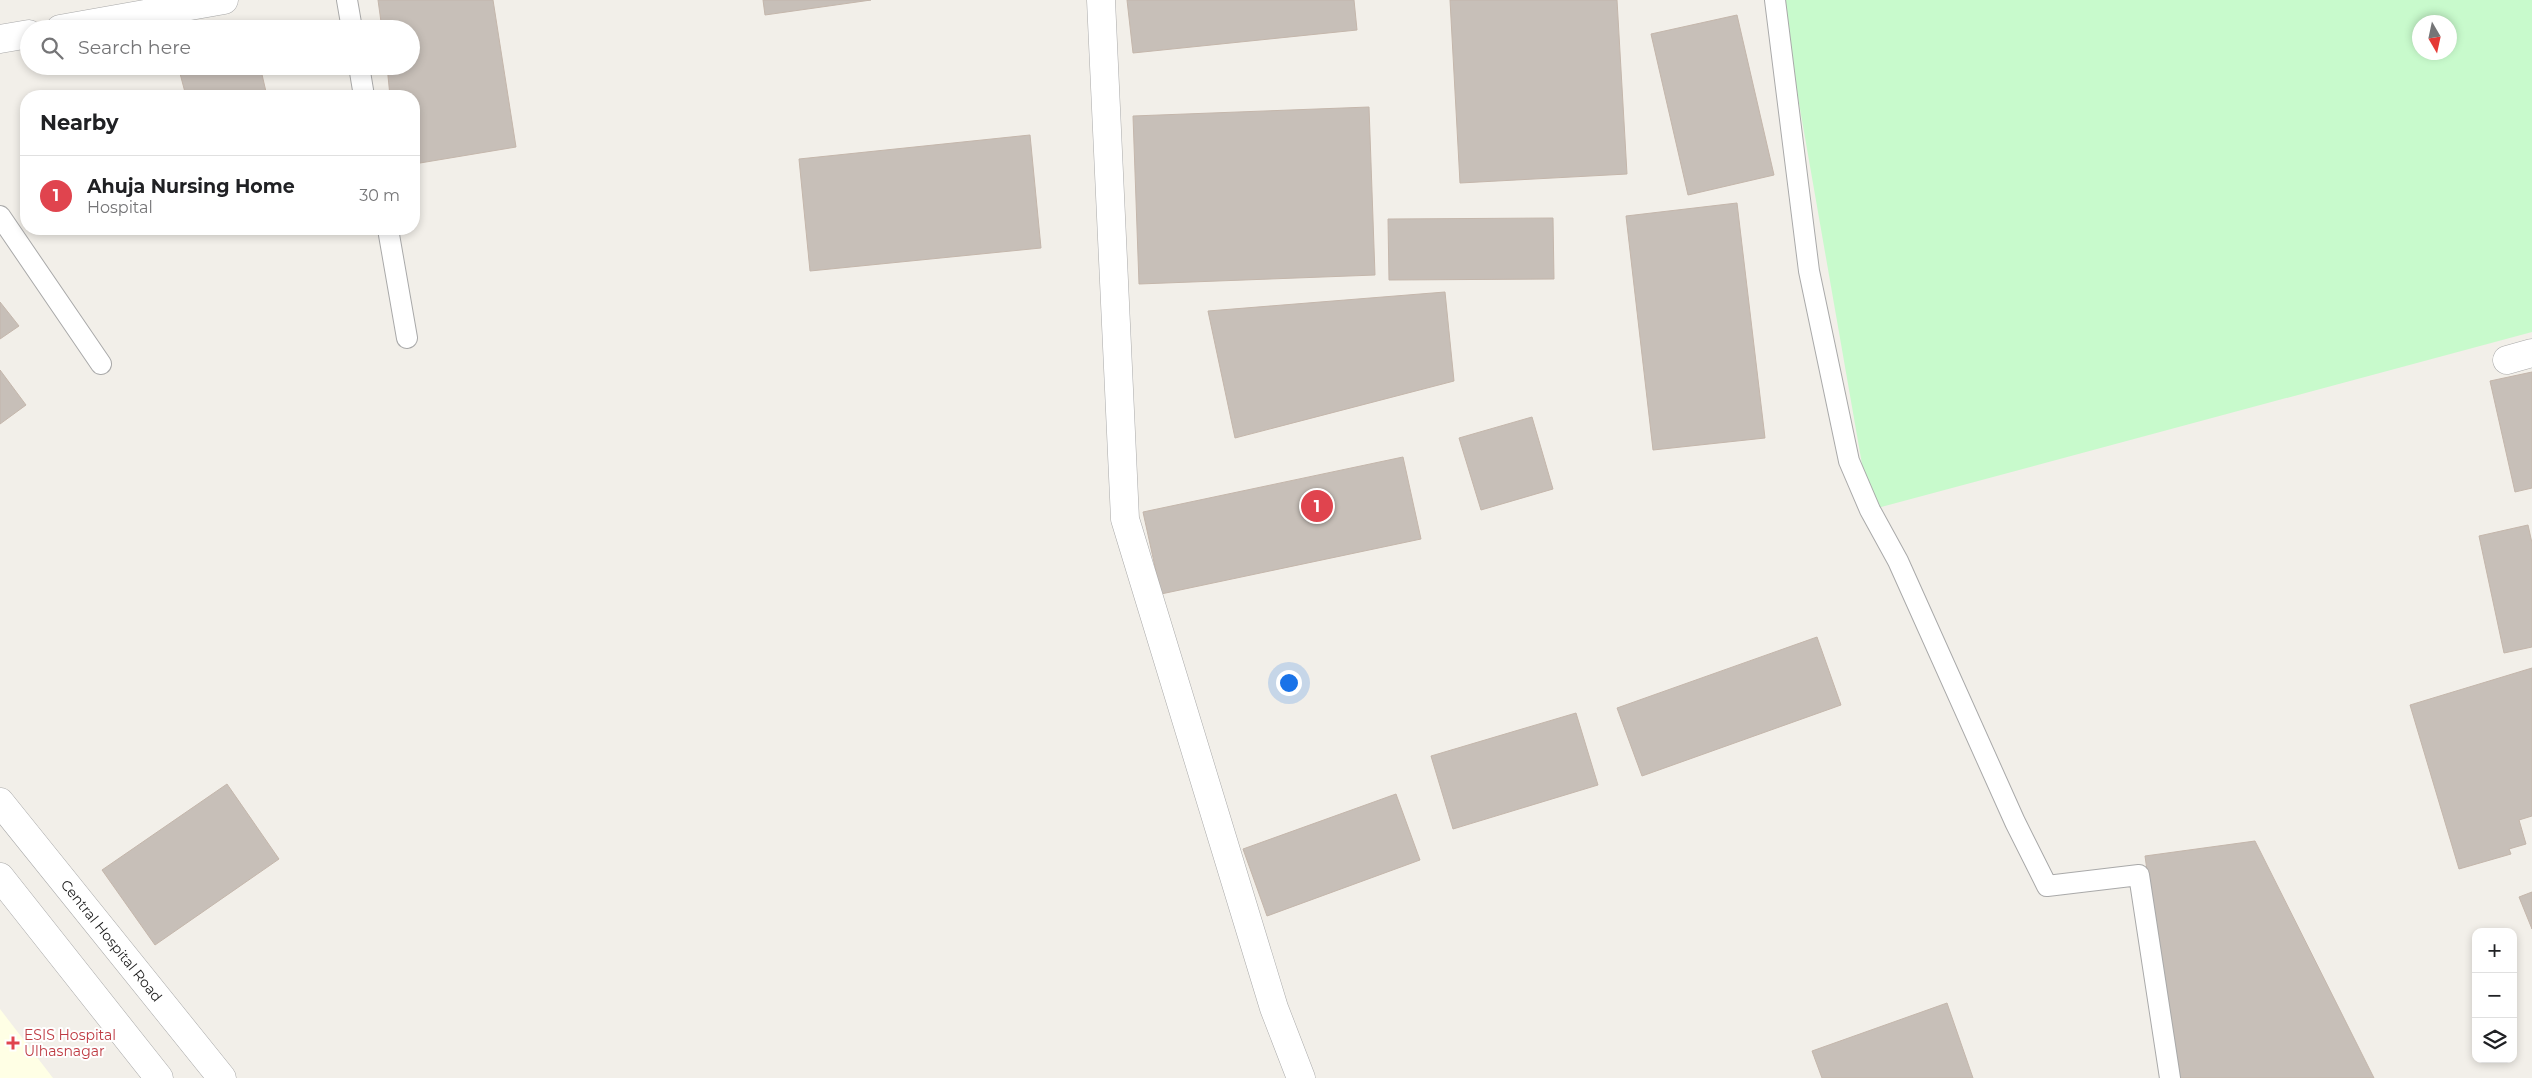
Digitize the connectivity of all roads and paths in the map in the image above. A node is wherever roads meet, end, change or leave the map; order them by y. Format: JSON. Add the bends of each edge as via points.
{"nodes":[{"id":1,"x":224,"y":0,"type":"edge"},
{"id":2,"x":347,"y":0,"type":"edge"},
{"id":3,"x":1102,"y":0,"type":"edge"},
{"id":4,"x":1775,"y":0,"type":"edge"},
{"id":5,"x":111,"y":20,"type":"edge"},
{"id":6,"x":350,"y":20,"type":"edge"},
{"id":7,"x":20,"y":36,"type":"edge"},
{"id":8,"x":0,"y":39,"type":"edge"},
{"id":9,"x":360,"y":75,"type":"edge"},
{"id":10,"x":363,"y":90,"type":"edge"},
{"id":11,"x":0,"y":216,"type":"edge"},
{"id":12,"x":389,"y":235,"type":"edge"},
{"id":13,"x":407,"y":338,"type":"dead end"},
{"id":14,"x":101,"y":364,"type":"dead end"},
{"id":15,"x":0,"y":802,"type":"edge"},
{"id":16,"x":0,"y":877,"type":"edge"},
{"id":17,"x":158,"y":1078,"type":"edge"},
{"id":18,"x":222,"y":1078,"type":"edge"},
{"id":19,"x":1301,"y":1078,"type":"edge"},
{"id":20,"x":2170,"y":1078,"type":"edge"}],
"edges":[{"from":1,"to":5,"type":"street"},
{"from":2,"to":6,"type":"lane"},
{"from":3,"to":19,"type":"street","via":[[1125,519],[1274,1008]]},
{"from":4,"to":20,"type":"lane","via":[[1809,271],[1849,461],[1870,510],[1898,560],[2047,886],[2139,875]]},
{"from":7,"to":8,"type":"street"},
{"from":9,"to":10,"type":"lane"},
{"from":11,"to":14,"type":"lane"},
{"from":12,"to":13,"type":"lane"},
{"from":15,"to":18,"type":"street","name":"Central Hospital Road"},
{"from":16,"to":17,"type":"street"}]}
